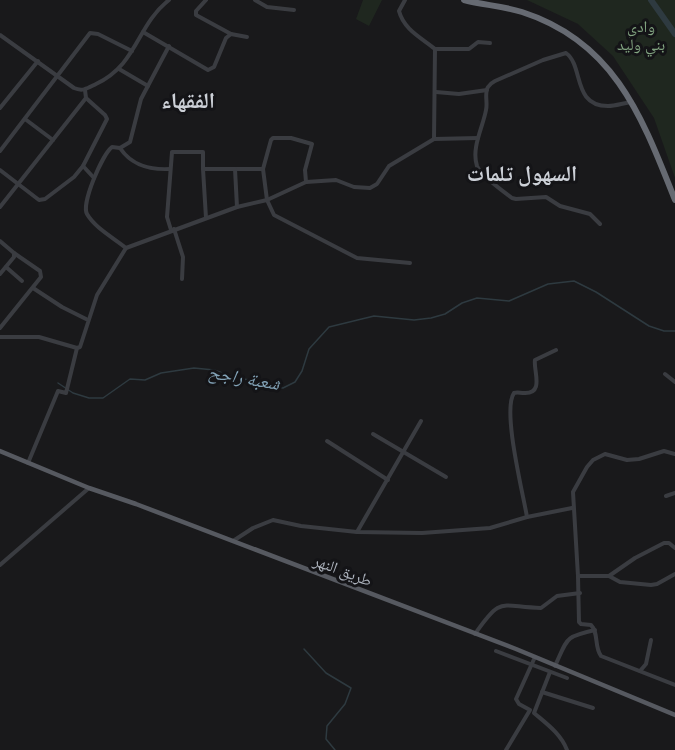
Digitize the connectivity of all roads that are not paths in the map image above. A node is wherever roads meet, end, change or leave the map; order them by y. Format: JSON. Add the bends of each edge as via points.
{"nodes":[{"id":1,"x":169,"y":0,"type":"edge"},
{"id":2,"x":206,"y":0,"type":"edge"},
{"id":3,"x":255,"y":0,"type":"edge"},
{"id":4,"x":405,"y":0,"type":"edge"},
{"id":5,"x":464,"y":0,"type":"edge"},
{"id":6,"x":294,"y":10,"type":"dead end"},
{"id":7,"x":143,"y":32,"type":"junction"},
{"id":8,"x":231,"y":34,"type":"junction"},
{"id":9,"x":0,"y":35,"type":"edge"},
{"id":10,"x":247,"y":36,"type":"dead end"},
{"id":11,"x":490,"y":43,"type":"dead end"},
{"id":12,"x":169,"y":46,"type":"junction"},
{"id":13,"x":435,"y":49,"type":"junction"},
{"id":14,"x":132,"y":51,"type":"junction"},
{"id":15,"x":38,"y":61,"type":"junction"},
{"id":16,"x":119,"y":69,"type":"junction"},
{"id":17,"x":58,"y":76,"type":"junction"},
{"id":18,"x":148,"y":86,"type":"junction"},
{"id":19,"x":85,"y":90,"type":"junction"},
{"id":20,"x":487,"y":90,"type":"junction"},
{"id":21,"x":436,"y":92,"type":"junction"},
{"id":22,"x":86,"y":98,"type":"junction"},
{"id":23,"x":632,"y":102,"type":"junction"},
{"id":24,"x":0,"y":108,"type":"edge"},
{"id":25,"x":25,"y":119,"type":"junction"},
{"id":26,"x":478,"y":138,"type":"junction"},
{"id":27,"x":435,"y":139,"type":"junction"},
{"id":28,"x":53,"y":140,"type":"junction"},
{"id":29,"x":120,"y":148,"type":"junction"},
{"id":30,"x":0,"y":151,"type":"edge"},
{"id":31,"x":83,"y":166,"type":"junction"},
{"id":32,"x":235,"y":168,"type":"junction"},
{"id":33,"x":170,"y":169,"type":"junction"},
{"id":34,"x":203,"y":169,"type":"junction"},
{"id":35,"x":263,"y":169,"type":"junction"},
{"id":36,"x":0,"y":170,"type":"edge"},
{"id":37,"x":94,"y":178,"type":"junction"},
{"id":38,"x":306,"y":182,"type":"junction"},
{"id":39,"x":19,"y":185,"type":"junction"},
{"id":40,"x":267,"y":200,"type":"junction"},
{"id":41,"x":675,"y":200,"type":"edge"},
{"id":42,"x":0,"y":207,"type":"edge"},
{"id":43,"x":237,"y":207,"type":"junction"},
{"id":44,"x":206,"y":218,"type":"junction"},
{"id":45,"x":600,"y":224,"type":"dead end"},
{"id":46,"x":172,"y":229,"type":"junction"},
{"id":47,"x":0,"y":241,"type":"edge"},
{"id":48,"x":126,"y":248,"type":"junction"},
{"id":49,"x":14,"y":253,"type":"junction"},
{"id":50,"x":410,"y":263,"type":"dead end"},
{"id":51,"x":6,"y":267,"type":"junction"},
{"id":52,"x":0,"y":274,"type":"edge"},
{"id":53,"x":182,"y":279,"type":"dead end"},
{"id":54,"x":22,"y":281,"type":"dead end"},
{"id":55,"x":33,"y":288,"type":"junction"},
{"id":56,"x":86,"y":319,"type":"dead end"},
{"id":57,"x":0,"y":328,"type":"edge"},
{"id":58,"x":0,"y":337,"type":"edge"},
{"id":59,"x":77,"y":348,"type":"junction"},
{"id":60,"x":556,"y":350,"type":"dead end"},
{"id":61,"x":665,"y":374,"type":"dead end"},
{"id":62,"x":675,"y":382,"type":"edge"},
{"id":63,"x":422,"y":421,"type":"dead end"},
{"id":64,"x":373,"y":434,"type":"dead end"},
{"id":65,"x":327,"y":441,"type":"dead end"},
{"id":66,"x":0,"y":452,"type":"edge"},
{"id":67,"x":402,"y":452,"type":"junction"},
{"id":68,"x":675,"y":454,"type":"edge"},
{"id":69,"x":28,"y":463,"type":"junction"},
{"id":70,"x":447,"y":477,"type":"dead end"},
{"id":71,"x":388,"y":480,"type":"junction"},
{"id":72,"x":89,"y":488,"type":"junction"},
{"id":73,"x":675,"y":493,"type":"edge"},
{"id":74,"x":666,"y":496,"type":"dead end"},
{"id":75,"x":572,"y":508,"type":"junction"},
{"id":76,"x":527,"y":517,"type":"junction"},
{"id":77,"x":357,"y":532,"type":"junction"},
{"id":78,"x":232,"y":541,"type":"junction"},
{"id":79,"x":675,"y":548,"type":"edge"},
{"id":80,"x":0,"y":565,"type":"edge"},
{"id":81,"x":675,"y":574,"type":"edge"},
{"id":82,"x":578,"y":576,"type":"junction"},
{"id":83,"x":609,"y":576,"type":"junction"},
{"id":84,"x":580,"y":593,"type":"junction"},
{"id":85,"x":595,"y":630,"type":"junction"},
{"id":86,"x":475,"y":634,"type":"junction"},
{"id":87,"x":651,"y":640,"type":"dead end"},
{"id":88,"x":496,"y":651,"type":"dead end"},
{"id":89,"x":535,"y":657,"type":"junction"},
{"id":90,"x":531,"y":665,"type":"junction"},
{"id":91,"x":555,"y":666,"type":"junction"},
{"id":92,"x":550,"y":672,"type":"junction"},
{"id":93,"x":640,"y":672,"type":"junction"},
{"id":94,"x":567,"y":678,"type":"dead end"},
{"id":95,"x":675,"y":685,"type":"edge"},
{"id":96,"x":542,"y":692,"type":"junction"},
{"id":97,"x":592,"y":708,"type":"dead end"},
{"id":98,"x":532,"y":711,"type":"junction"},
{"id":99,"x":675,"y":715,"type":"edge"},
{"id":100,"x":506,"y":750,"type":"edge"},
{"id":101,"x":567,"y":750,"type":"edge"}],
"edges":[{"from":1,"to":7,"type":"street"},
{"from":2,"to":8,"type":"street","via":[[196,15]]},
{"from":3,"to":6,"type":"street","via":[[267,7]]},
{"from":4,"to":13,"type":"street","via":[[400,17]]},
{"from":5,"to":23,"type":"highway","via":[[523,12],[563,31],[607,66]]},
{"from":7,"to":12,"type":"street"},
{"from":7,"to":14,"type":"street"},
{"from":8,"to":10,"type":"street"},
{"from":8,"to":12,"type":"street","via":[[211,69]]},
{"from":9,"to":15,"type":"street"},
{"from":11,"to":13,"type":"street","via":[[478,42],[470,49]]},
{"from":12,"to":18,"type":"street"},
{"from":13,"to":21,"type":"street"},
{"from":14,"to":16,"type":"street"},
{"from":14,"to":17,"type":"street","via":[[90,33]]},
{"from":15,"to":17,"type":"street"},
{"from":15,"to":24,"type":"street"},
{"from":16,"to":18,"type":"street"},
{"from":16,"to":19,"type":"street"},
{"from":17,"to":19,"type":"street","via":[[74,88]]},
{"from":17,"to":25,"type":"street"},
{"from":18,"to":29,"type":"street","via":[[130,142]]},
{"from":19,"to":22,"type":"street"},
{"from":20,"to":21,"type":"street"},
{"from":20,"to":23,"type":"street","via":[[495,81],[566,53],[580,88],[590,99],[606,106]]},
{"from":20,"to":26,"type":"street","via":[[486,112]]},
{"from":21,"to":27,"type":"street"},
{"from":22,"to":28,"type":"street"},
{"from":22,"to":31,"type":"street","via":[[107,119]]},
{"from":23,"to":41,"type":"highway"},
{"from":25,"to":28,"type":"street"},
{"from":25,"to":30,"type":"street"},
{"from":26,"to":27,"type":"street"},
{"from":26,"to":45,"type":"street","via":[[478,167],[512,198],[546,197],[560,206],[590,214]]},
{"from":27,"to":38,"type":"street","via":[[389,166],[370,188],[336,180]]},
{"from":28,"to":39,"type":"street"},
{"from":29,"to":33,"type":"street","via":[[132,162]]},
{"from":29,"to":37,"type":"street","via":[[109,148]]},
{"from":31,"to":37,"type":"street"},
{"from":31,"to":39,"type":"street","via":[[42,200]]},
{"from":32,"to":34,"type":"street"},
{"from":32,"to":35,"type":"street"},
{"from":32,"to":43,"type":"street"},
{"from":33,"to":34,"type":"street","via":[[172,152],[187,151],[204,153]]},
{"from":33,"to":46,"type":"street","via":[[167,217]]},
{"from":34,"to":44,"type":"street"},
{"from":35,"to":38,"type":"street","via":[[273,138],[310,143],[313,147],[305,170]]},
{"from":35,"to":40,"type":"street"},
{"from":36,"to":39,"type":"street"},
{"from":37,"to":48,"type":"street","via":[[86,213]]},
{"from":38,"to":40,"type":"street"},
{"from":39,"to":42,"type":"street"},
{"from":40,"to":43,"type":"street"},
{"from":40,"to":50,"type":"street","via":[[278,217],[357,258]]},
{"from":43,"to":44,"type":"street"},
{"from":44,"to":46,"type":"street"},
{"from":46,"to":48,"type":"street"},
{"from":46,"to":53,"type":"street","via":[[183,257]]},
{"from":47,"to":49,"type":"street"},
{"from":48,"to":59,"type":"street","via":[[97,295]]},
{"from":49,"to":51,"type":"street"},
{"from":49,"to":55,"type":"street","via":[[39,271],[40,279]]},
{"from":51,"to":52,"type":"street"},
{"from":51,"to":54,"type":"street"},
{"from":55,"to":56,"type":"street"},
{"from":55,"to":57,"type":"street"},
{"from":58,"to":59,"type":"street","via":[[39,337]]},
{"from":59,"to":69,"type":"street","via":[[66,393],[58,391]]},
{"from":60,"to":76,"type":"street","via":[[534,362],[536,387],[511,397],[509,418]]},
{"from":61,"to":62,"type":"street"},
{"from":63,"to":67,"type":"street"},
{"from":64,"to":67,"type":"street"},
{"from":65,"to":71,"type":"street"},
{"from":66,"to":69,"type":"main road","name":"طريق النهر"},
{"from":67,"to":70,"type":"street"},
{"from":67,"to":71,"type":"street"},
{"from":68,"to":75,"type":"street","via":[[664,451],[636,460],[605,454],[598,457],[574,487]]},
{"from":69,"to":72,"type":"main road","name":"طريق النهر"},
{"from":71,"to":77,"type":"street"},
{"from":72,"to":78,"type":"main road","name":"طريق النهر"},
{"from":72,"to":80,"type":"street"},
{"from":73,"to":74,"type":"street"},
{"from":75,"to":76,"type":"street"},
{"from":75,"to":82,"type":"street"},
{"from":76,"to":77,"type":"street","via":[[480,529]]},
{"from":77,"to":78,"type":"street","via":[[273,520]]},
{"from":78,"to":86,"type":"main road","name":"طريق النهر"},
{"from":79,"to":83,"type":"street","via":[[664,543]]},
{"from":81,"to":83,"type":"street","via":[[651,585],[620,582]]},
{"from":82,"to":83,"type":"street"},
{"from":82,"to":84,"type":"street"},
{"from":84,"to":85,"type":"street","via":[[579,622]]},
{"from":84,"to":86,"type":"street","via":[[557,596],[541,608],[501,605]]},
{"from":85,"to":91,"type":"street","via":[[573,635]]},
{"from":85,"to":93,"type":"street","via":[[601,656]]},
{"from":86,"to":89,"type":"main road","name":"طريق النهر"},
{"from":87,"to":93,"type":"street","via":[[646,664]]},
{"from":88,"to":90,"type":"street"},
{"from":89,"to":90,"type":"street"},
{"from":89,"to":91,"type":"main road","name":"طريق النهر"},
{"from":90,"to":92,"type":"street"},
{"from":90,"to":98,"type":"street","via":[[516,699]]},
{"from":91,"to":99,"type":"main road","name":"طريق النهر"},
{"from":92,"to":94,"type":"street"},
{"from":92,"to":96,"type":"street"},
{"from":93,"to":95,"type":"street"},
{"from":96,"to":97,"type":"street"},
{"from":96,"to":98,"type":"street"},
{"from":98,"to":100,"type":"street"},
{"from":98,"to":101,"type":"street","via":[[553,729]]}]}
